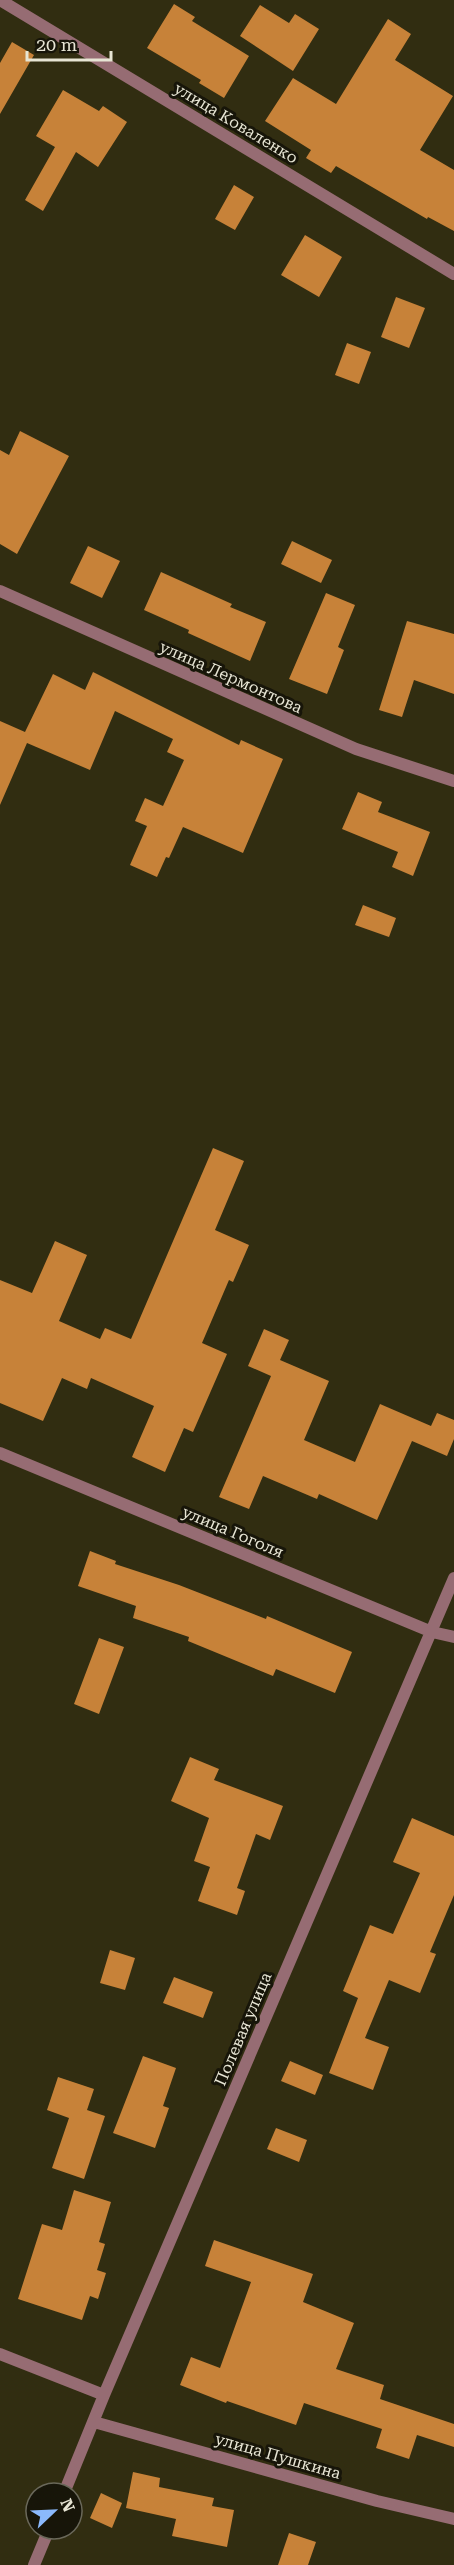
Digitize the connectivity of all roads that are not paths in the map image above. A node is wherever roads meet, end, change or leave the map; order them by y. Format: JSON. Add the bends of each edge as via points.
{"nodes":[{"id":1,"x":0,"y":0,"type":"edge"},
{"id":2,"x":454,"y":274,"type":"edge"},
{"id":3,"x":0,"y":591,"type":"edge"},
{"id":4,"x":454,"y":781,"type":"edge"},
{"id":5,"x":0,"y":1454,"type":"edge"},
{"id":6,"x":454,"y":1578,"type":"edge"},
{"id":7,"x":432,"y":1632,"type":"junction"},
{"id":8,"x":454,"y":1637,"type":"edge"},
{"id":9,"x":0,"y":2354,"type":"edge"},
{"id":10,"x":104,"y":2395,"type":"junction"},
{"id":11,"x":94,"y":2422,"type":"junction"},
{"id":12,"x":69,"y":2481,"type":"edge"},
{"id":13,"x":454,"y":2519,"type":"edge"},
{"id":14,"x":44,"y":2541,"type":"edge"},
{"id":15,"x":34,"y":2565,"type":"edge"}],
"edges":[{"from":1,"to":2,"type":"street","name":"улица Коваленко"},
{"from":3,"to":4,"type":"street","name":"улица Лермонтова","via":[[356,749]]},
{"from":5,"to":7,"type":"street","name":"улица Гоголя"},
{"from":6,"to":7,"type":"street","name":"Полевая улица"},
{"from":7,"to":8,"type":"street","name":"улица Гоголя"},
{"from":7,"to":10,"type":"street","name":"Полевая улица"},
{"from":9,"to":10,"type":"street"},
{"from":10,"to":11,"type":"street","name":"Полевая улица"},
{"from":11,"to":12,"type":"street","name":"Полевая улица"},
{"from":11,"to":13,"type":"street","name":"улица Пушкина"},
{"from":14,"to":15,"type":"street"}]}
